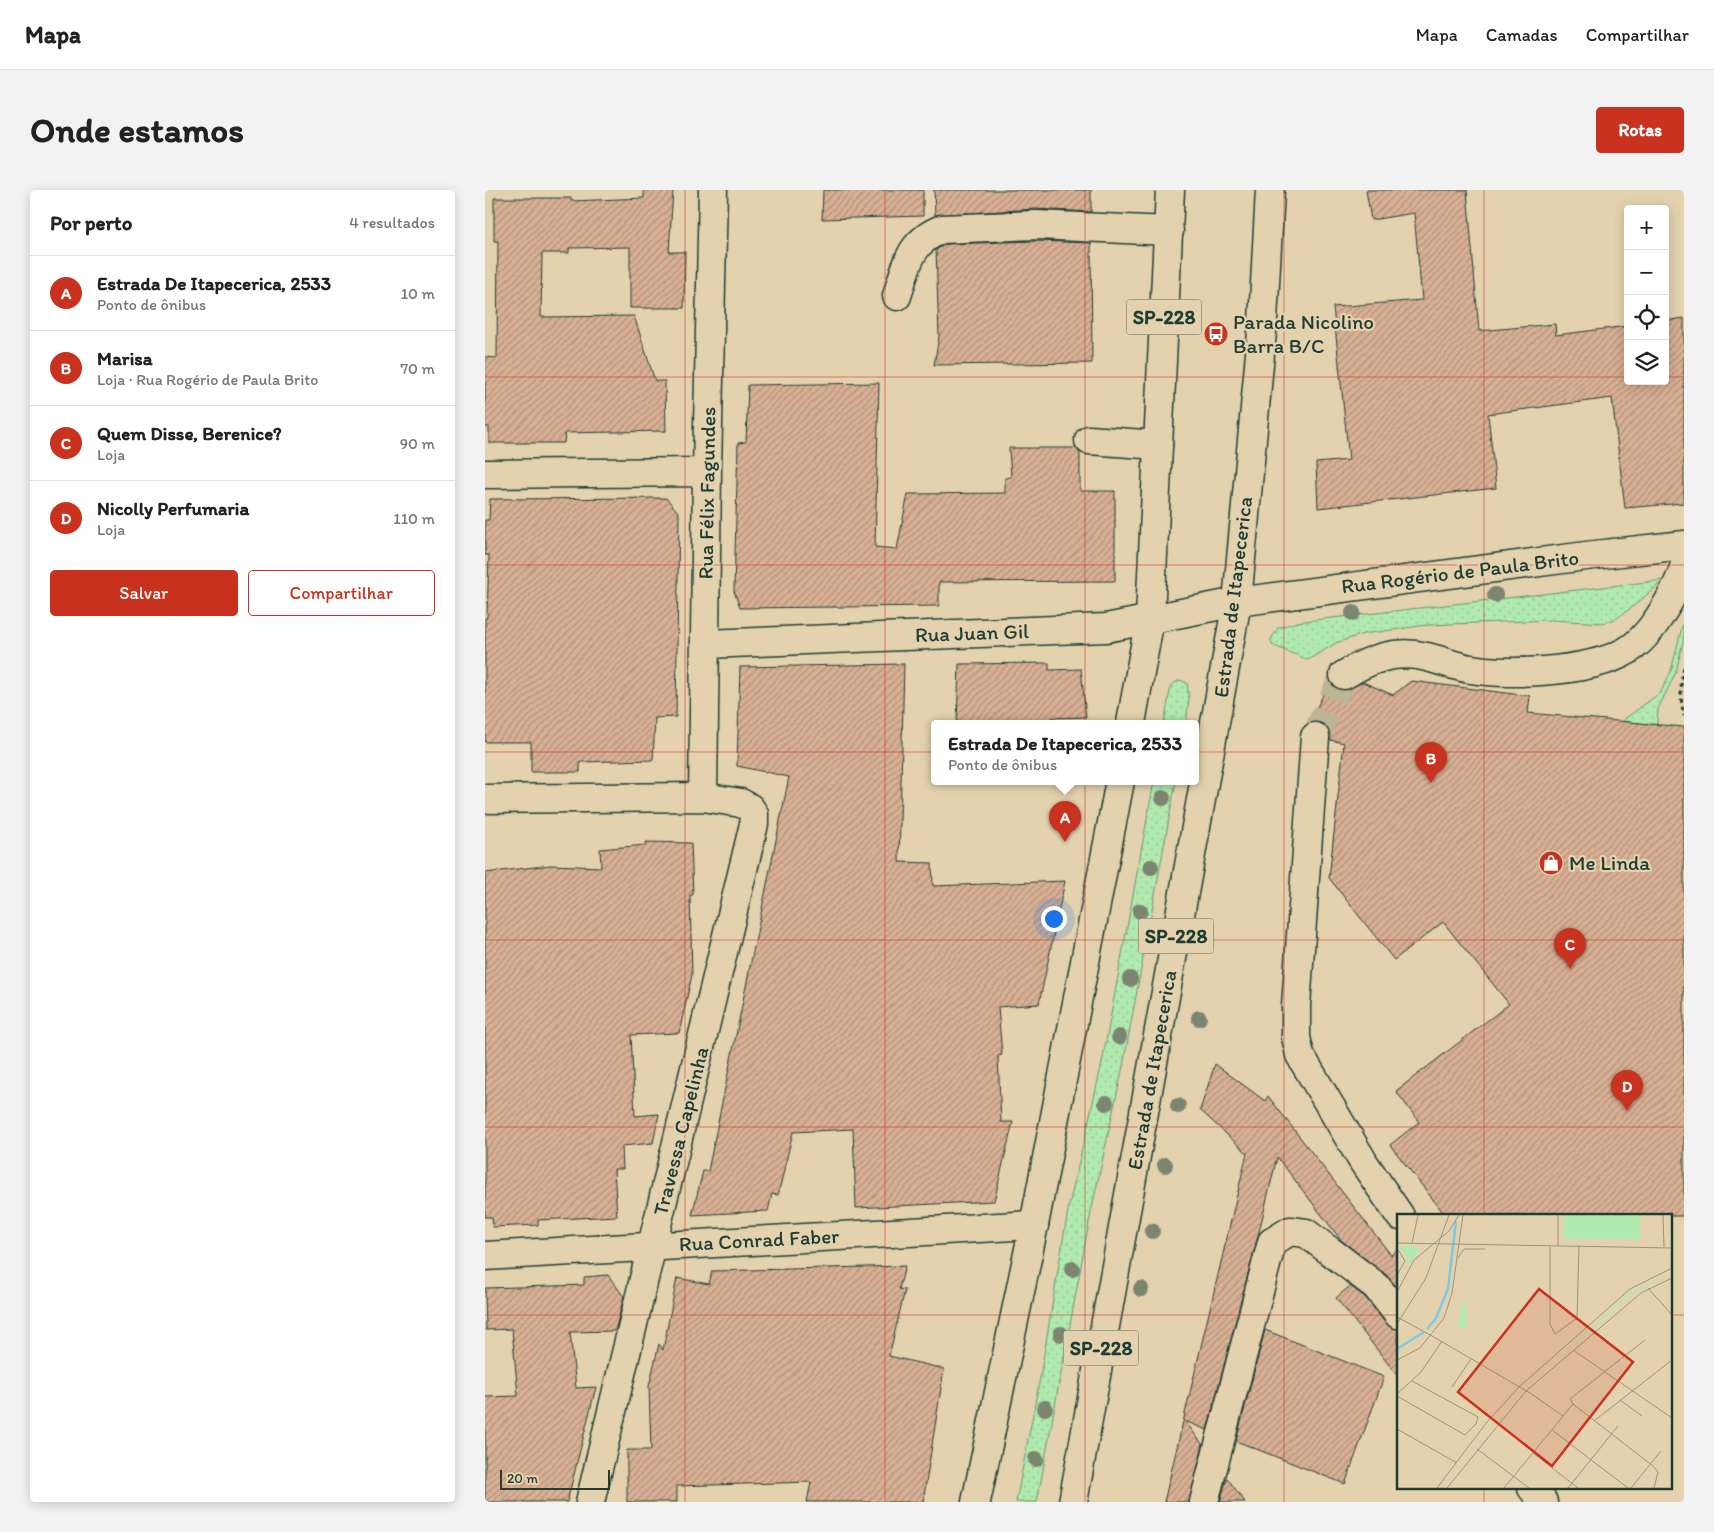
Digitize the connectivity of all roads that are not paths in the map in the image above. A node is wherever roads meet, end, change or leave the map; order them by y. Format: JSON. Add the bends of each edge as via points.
{"nodes":[{"id":1,"x":713,"y":190,"type":"edge"},
{"id":2,"x":1171,"y":190,"type":"edge"},
{"id":3,"x":1270,"y":190,"type":"edge"},
{"id":4,"x":1169,"y":231,"type":"junction"},
{"id":5,"x":897,"y":296,"type":"dead end"},
{"id":6,"x":1089,"y":440,"type":"dead end"},
{"id":7,"x":1158,"y":445,"type":"junction"},
{"id":8,"x":707,"y":472,"type":"junction"},
{"id":9,"x":485,"y":474,"type":"edge"},
{"id":10,"x":1684,"y":545,"type":"edge"},
{"id":11,"x":1684,"y":566,"type":"edge"},
{"id":12,"x":1237,"y":602,"type":"junction"},
{"id":13,"x":1150,"y":618,"type":"junction"},
{"id":14,"x":705,"y":644,"type":"junction"},
{"id":15,"x":1344,"y":674,"type":"tunnel mouth"},
{"id":16,"x":1132,"y":720,"type":"edge"},
{"id":17,"x":1315,"y":737,"type":"tunnel mouth"},
{"id":18,"x":1119,"y":785,"type":"edge"},
{"id":19,"x":703,"y":797,"type":"junction"},
{"id":20,"x":485,"y":799,"type":"edge"},
{"id":21,"x":1399,"y":1214,"type":"edge"},
{"id":22,"x":1034,"y":1225,"type":"junction"},
{"id":23,"x":653,"y":1246,"type":"junction"},
{"id":24,"x":485,"y":1256,"type":"edge"},
{"id":25,"x":1397,"y":1313,"type":"edge"},
{"id":26,"x":1534,"y":1490,"type":"edge"},
{"id":27,"x":591,"y":1502,"type":"edge"},
{"id":28,"x":976,"y":1502,"type":"edge"},
{"id":29,"x":1073,"y":1502,"type":"edge"},
{"id":30,"x":1204,"y":1502,"type":"edge"},
{"id":31,"x":1543,"y":1502,"type":"edge"}],
"edges":[{"from":1,"to":8,"type":"street","name":"Rua Félix Fagundes"},
{"from":2,"to":4,"type":"street","number":"SP-228"},
{"from":3,"to":12,"type":"street","name":"Estrada de Itapecerica","number":"SP-228","via":[[1263,321]]},
{"from":4,"to":5,"type":"street","via":[[1036,225],[942,228],[913,248]]},
{"from":4,"to":7,"type":"street","number":"SP-228"},
{"from":6,"to":7,"type":"street"},
{"from":7,"to":13,"type":"street","number":"SP-228"},
{"from":8,"to":9,"type":"street"},
{"from":8,"to":14,"type":"street","name":"Rua Félix Fagundes"},
{"from":10,"to":12,"type":"street","name":"Rua Rogério de Paula Brito"},
{"from":11,"to":15,"type":"street","via":[[1661,615],[1647,634],[1621,654],[1595,664],[1535,672],[1471,669],[1405,654],[1383,655]]},
{"from":12,"to":13,"type":"street","name":"Rua Juan Gil"},
{"from":12,"to":29,"type":"street","name":"Estrada de Itapecerica","number":"SP-228"},
{"from":13,"to":14,"type":"street","name":"Rua Juan Gil","via":[[1105,628]]},
{"from":13,"to":16,"type":"street","number":"SP-228"},
{"from":14,"to":19,"type":"street","name":"Rua Félix Fagundes"},
{"from":17,"to":21,"type":"street","via":[[1296,1037],[1300,1055],[1364,1163]]},
{"from":18,"to":22,"type":"street"},
{"from":19,"to":20,"type":"street","name":"Travessa Capelinha"},
{"from":19,"to":23,"type":"street","name":"Travessa Capelinha","via":[[741,802],[754,814],[754,824]]},
{"from":22,"to":23,"type":"street","name":"Rua Conrad Faber"},
{"from":22,"to":28,"type":"street"},
{"from":23,"to":24,"type":"street","name":"Rua Conrad Faber"},
{"from":23,"to":27,"type":"street","name":"Travessa Capelinha"},
{"from":25,"to":30,"type":"street","via":[[1376,1286],[1306,1234],[1290,1231],[1272,1242]]},
{"from":26,"to":31,"type":"street"}]}
